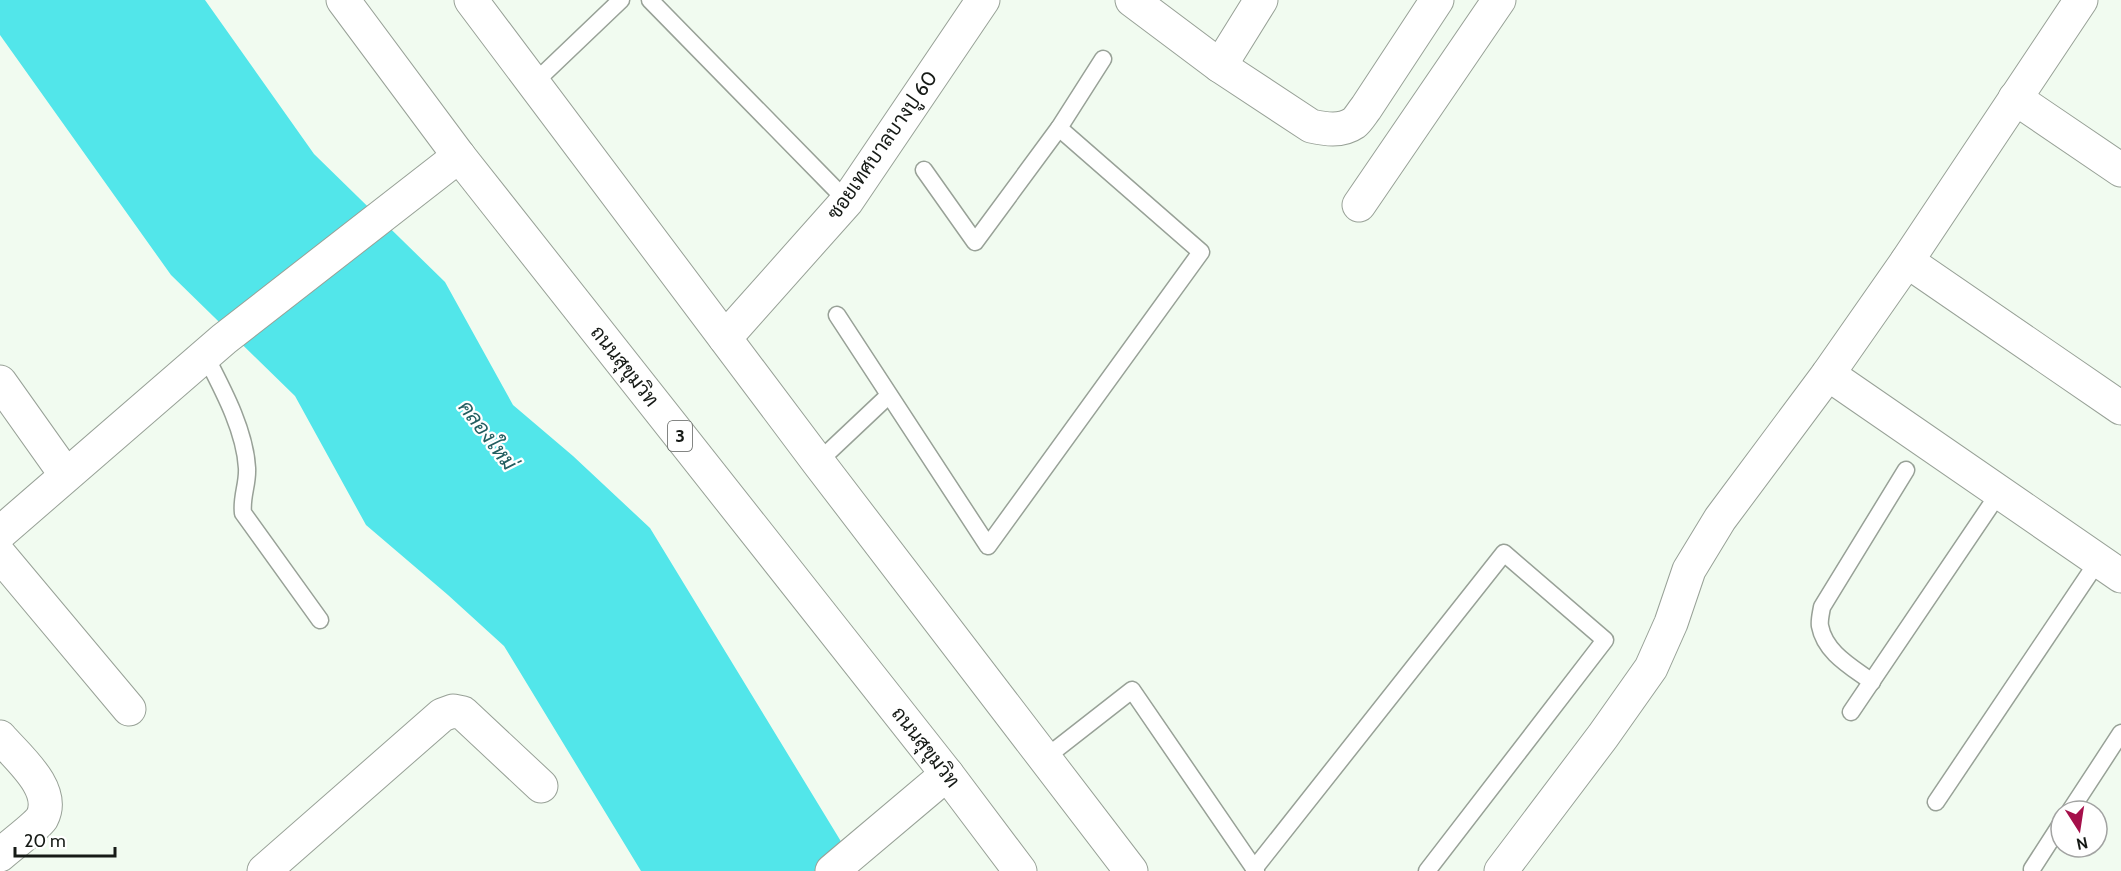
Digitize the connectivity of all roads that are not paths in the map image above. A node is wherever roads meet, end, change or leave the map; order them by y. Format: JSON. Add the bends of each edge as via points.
{"nodes":[{"id":1,"x":343,"y":0,"type":"edge"},
{"id":2,"x":471,"y":0,"type":"edge"},
{"id":3,"x":621,"y":0,"type":"edge"},
{"id":4,"x":650,"y":0,"type":"edge"},
{"id":5,"x":1132,"y":0,"type":"edge"},
{"id":6,"x":1261,"y":0,"type":"edge"},
{"id":7,"x":1437,"y":0,"type":"edge"},
{"id":8,"x":1499,"y":0,"type":"edge"},
{"id":9,"x":2081,"y":0,"type":"edge"},
{"id":10,"x":973,"y":4,"type":"edge"},
{"id":11,"x":1103,"y":59,"type":"dead end"},
{"id":12,"x":1220,"y":66,"type":"junction"},
{"id":13,"x":534,"y":83,"type":"junction"},
{"id":14,"x":2015,"y":98,"type":"junction"},
{"id":15,"x":1059,"y":128,"type":"junction"},
{"id":16,"x":459,"y":156,"type":"junction"},
{"id":17,"x":924,"y":170,"type":"dead end"},
{"id":18,"x":2121,"y":170,"type":"edge"},
{"id":19,"x":847,"y":201,"type":"junction"},
{"id":20,"x":1359,"y":206,"type":"dead end"},
{"id":21,"x":1907,"y":261,"type":"junction"},
{"id":22,"x":837,"y":315,"type":"dead end"},
{"id":23,"x":725,"y":338,"type":"junction"},
{"id":24,"x":214,"y":347,"type":"junction"},
{"id":25,"x":1828,"y":374,"type":"junction"},
{"id":26,"x":0,"y":382,"type":"edge"},
{"id":27,"x":888,"y":396,"type":"junction"},
{"id":28,"x":2121,"y":408,"type":"edge"},
{"id":29,"x":819,"y":462,"type":"junction"},
{"id":30,"x":1906,"y":470,"type":"dead end"},
{"id":31,"x":66,"y":475,"type":"junction"},
{"id":32,"x":1999,"y":493,"type":"junction"},
{"id":33,"x":0,"y":533,"type":"edge"},
{"id":34,"x":0,"y":555,"type":"edge"},
{"id":35,"x":2110,"y":569,"type":"edge"},
{"id":36,"x":320,"y":620,"type":"dead end"},
{"id":37,"x":1872,"y":682,"type":"junction"},
{"id":38,"x":129,"y":709,"type":"dead end"},
{"id":39,"x":1851,"y":712,"type":"dead end"},
{"id":40,"x":2121,"y":733,"type":"edge"},
{"id":41,"x":0,"y":737,"type":"edge"},
{"id":42,"x":1045,"y":758,"type":"junction"},
{"id":43,"x":948,"y":774,"type":"junction"},
{"id":44,"x":541,"y":786,"type":"dead end"},
{"id":45,"x":2078,"y":799,"type":"edge"},
{"id":46,"x":1936,"y":802,"type":"dead end"},
{"id":47,"x":2049,"y":843,"type":"edge"},
{"id":48,"x":0,"y":855,"type":"edge"},
{"id":49,"x":2032,"y":869,"type":"dead end"},
{"id":50,"x":1255,"y":870,"type":"edge"},
{"id":51,"x":264,"y":871,"type":"edge"},
{"id":52,"x":832,"y":871,"type":"edge"},
{"id":53,"x":1020,"y":871,"type":"edge"},
{"id":54,"x":1131,"y":871,"type":"edge"},
{"id":55,"x":1427,"y":871,"type":"edge"},
{"id":56,"x":1501,"y":871,"type":"edge"}],
"edges":[{"from":1,"to":16,"type":"main road","name":"ถนนสุขุมวิท","number":"3"},
{"from":2,"to":13,"type":"main road"},
{"from":3,"to":13,"type":"lane"},
{"from":4,"to":19,"type":"lane"},
{"from":5,"to":12,"type":"main road"},
{"from":6,"to":12,"type":"main road"},
{"from":7,"to":12,"type":"main road","via":[[1366,108],[1354,123],[1338,129],[1311,126]]},
{"from":8,"to":20,"type":"main road"},
{"from":9,"to":14,"type":"main road"},
{"from":10,"to":19,"type":"main road","name":"ซอยเทศบาลบางปู 60"},
{"from":11,"to":15,"type":"lane"},
{"from":13,"to":23,"type":"main road"},
{"from":14,"to":18,"type":"main road"},
{"from":14,"to":21,"type":"main road"},
{"from":15,"to":17,"type":"lane","via":[[975,242]]},
{"from":15,"to":27,"type":"lane","via":[[1201,252],[988,546]]},
{"from":16,"to":24,"type":"main road"},
{"from":16,"to":43,"type":"main road","name":"ถนนสุขุมวิท","number":"3"},
{"from":19,"to":23,"type":"main road","name":"ซอยเทศบาลบางปู 60"},
{"from":21,"to":25,"type":"main road"},
{"from":21,"to":28,"type":"main road"},
{"from":22,"to":27,"type":"lane"},
{"from":23,"to":29,"type":"main road"},
{"from":24,"to":31,"type":"main road"},
{"from":24,"to":36,"type":"lane","via":[[247,466],[243,513]]},
{"from":25,"to":32,"type":"main road"},
{"from":25,"to":56,"type":"main road","via":[[1720,519],[1689,570],[1651,668]]},
{"from":26,"to":31,"type":"main road"},
{"from":27,"to":29,"type":"lane"},
{"from":29,"to":42,"type":"main road"},
{"from":30,"to":37,"type":"lane","via":[[1822,607],[1820,626],[1828,646]]},
{"from":31,"to":33,"type":"main road"},
{"from":32,"to":35,"type":"main road"},
{"from":32,"to":37,"type":"lane"},
{"from":34,"to":38,"type":"main road"},
{"from":35,"to":46,"type":"lane"},
{"from":37,"to":39,"type":"lane"},
{"from":40,"to":45,"type":"lane"},
{"from":41,"to":48,"type":"main road","via":[[45,792],[46,804],[41,819]]},
{"from":42,"to":50,"type":"lane","via":[[1132,690]]},
{"from":42,"to":54,"type":"main road"},
{"from":43,"to":52,"type":"main road"},
{"from":43,"to":53,"type":"main road","name":"ถนนสุขุมวิท","number":"3"},
{"from":44,"to":51,"type":"main road","via":[[463,713],[453,711],[442,715]]},
{"from":47,"to":49,"type":"lane"},
{"from":50,"to":55,"type":"lane","via":[[1504,553],[1605,640]]}]}
